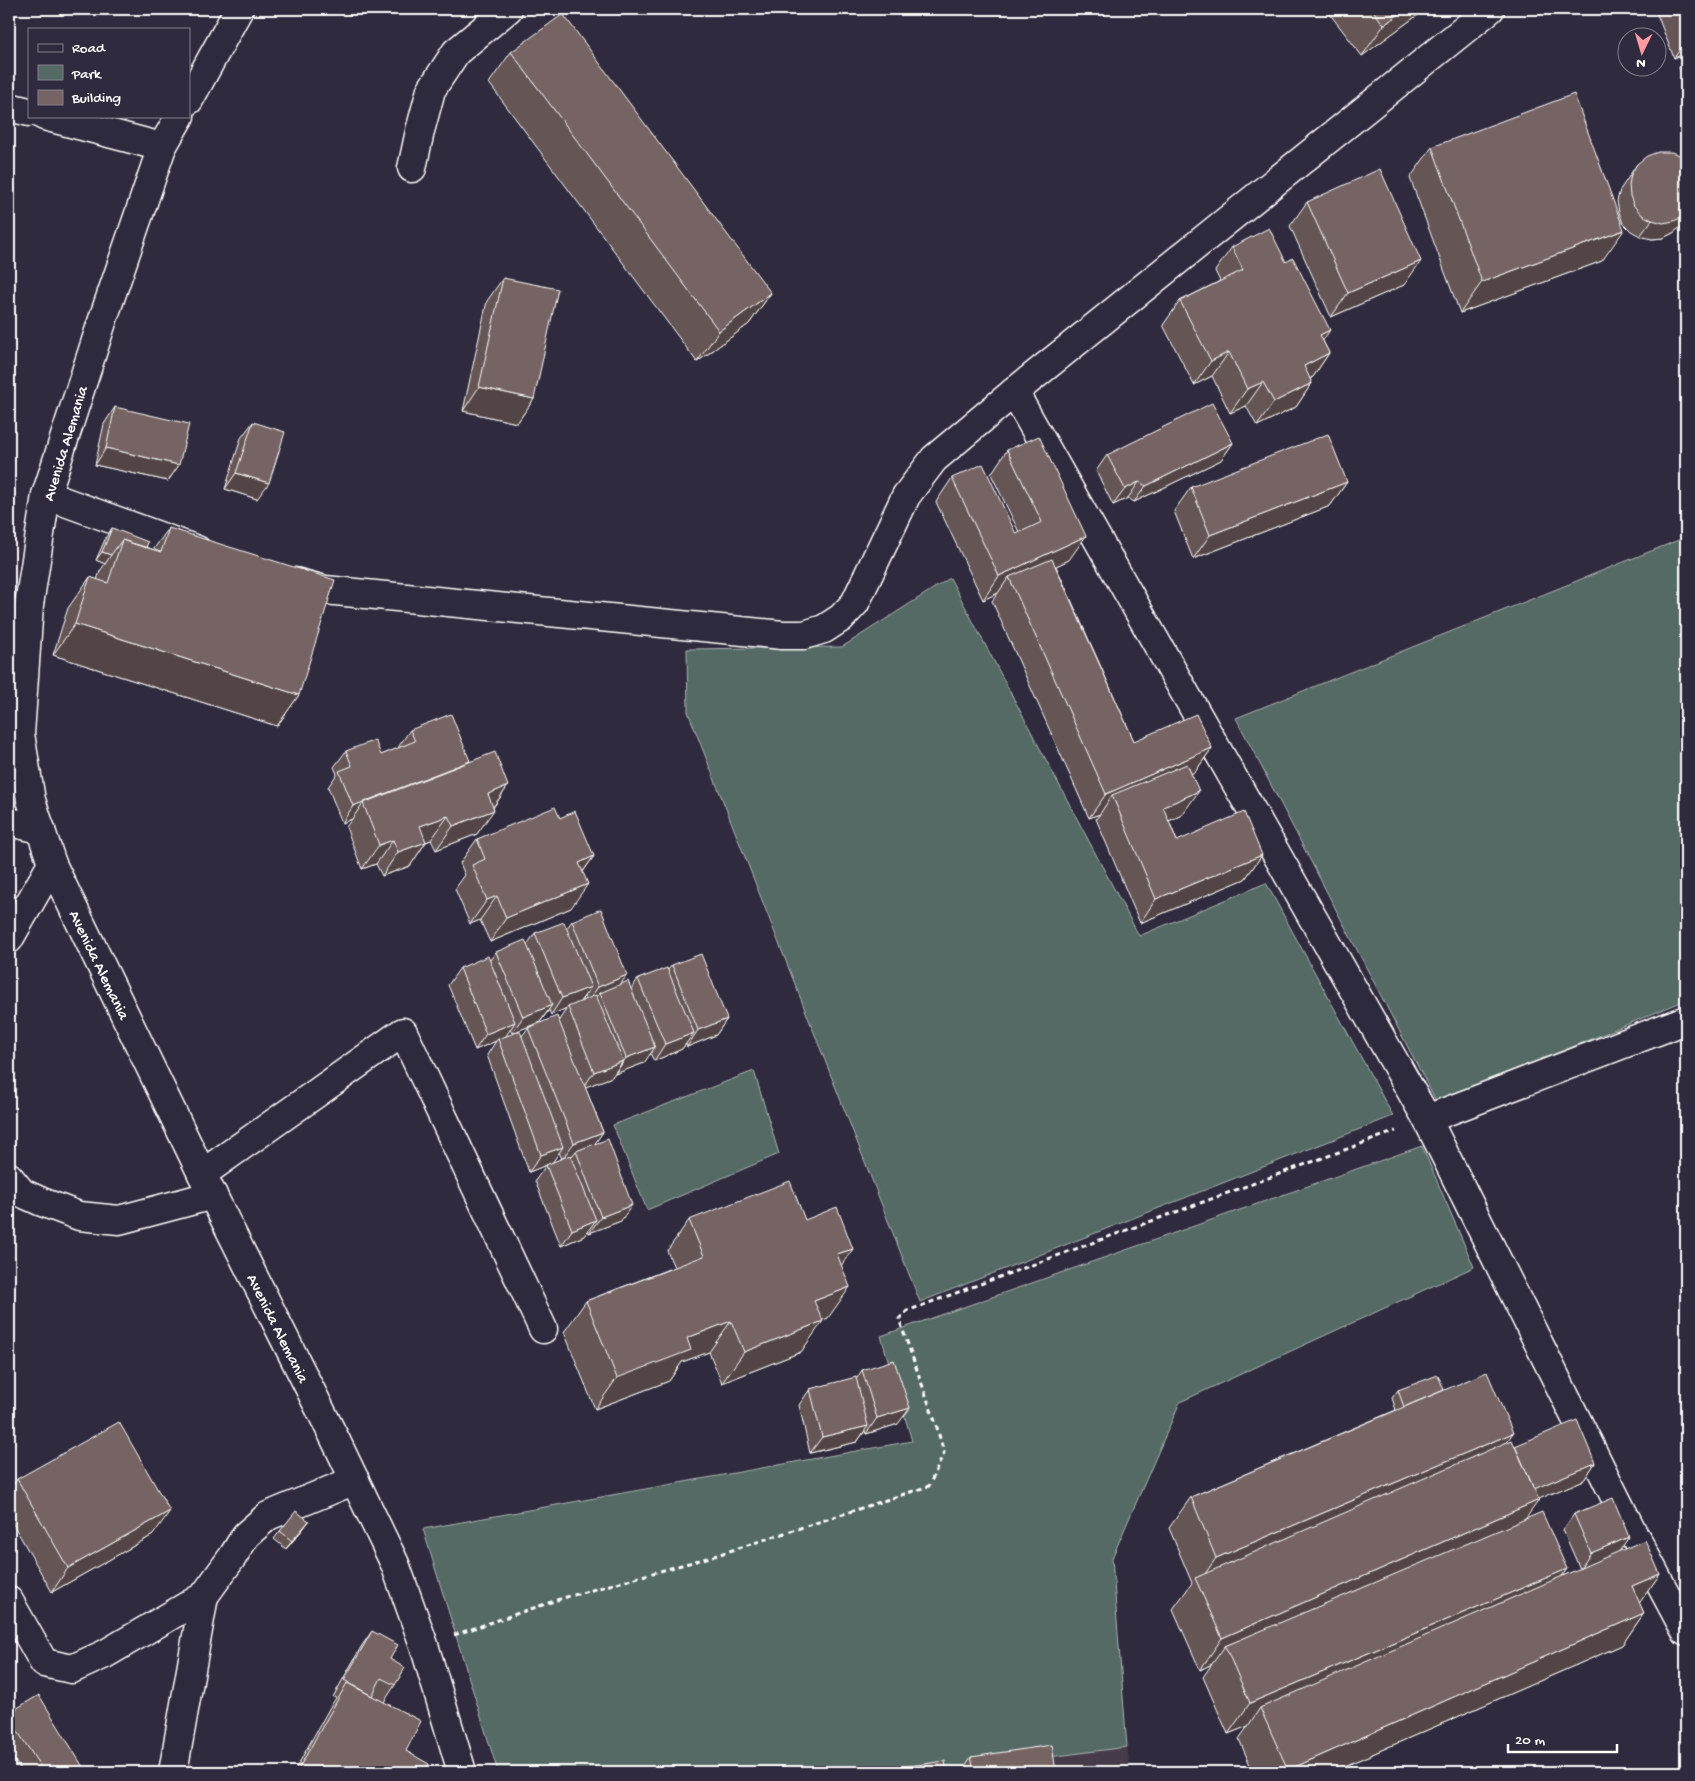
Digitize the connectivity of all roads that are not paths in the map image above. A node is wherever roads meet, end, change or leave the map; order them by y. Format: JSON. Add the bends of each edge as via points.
{"nodes":[{"id":1,"x":240,"y":9,"type":"edge"},
{"id":2,"x":508,"y":9,"type":"edge"},
{"id":3,"x":1490,"y":9,"type":"edge"},
{"id":4,"x":190,"y":98,"type":"edge"},
{"id":5,"x":9,"y":107,"type":"edge"},
{"id":6,"x":28,"y":112,"type":"edge"},
{"id":7,"x":52,"y":118,"type":"edge"},
{"id":8,"x":179,"y":118,"type":"edge"},
{"id":9,"x":162,"y":147,"type":"junction"},
{"id":10,"x":412,"y":168,"type":"dead end"},
{"id":11,"x":1014,"y":392,"type":"junction"},
{"id":12,"x":46,"y":495,"type":"junction"},
{"id":13,"x":223,"y":559,"type":"edge"},
{"id":14,"x":269,"y":576,"type":"edge"},
{"id":15,"x":15,"y":736,"type":"edge"},
{"id":16,"x":9,"y":822,"type":"edge"},
{"id":17,"x":41,"y":829,"type":"junction"},
{"id":18,"x":52,"y":864,"type":"junction"},
{"id":19,"x":9,"y":939,"type":"edge"},
{"id":20,"x":1686,"y":1020,"type":"edge"},
{"id":21,"x":1427,"y":1119,"type":"junction"},
{"id":22,"x":208,"y":1184,"type":"junction"},
{"id":23,"x":13,"y":1187,"type":"edge"},
{"id":24,"x":543,"y":1329,"type":"dead end"},
{"id":25,"x":355,"y":1480,"type":"junction"},
{"id":26,"x":204,"y":1596,"type":"junction"},
{"id":27,"x":9,"y":1601,"type":"edge"},
{"id":28,"x":1686,"y":1632,"type":"edge"},
{"id":29,"x":173,"y":1772,"type":"edge"},
{"id":30,"x":462,"y":1772,"type":"edge"}],
"edges":[{"from":1,"to":4,"type":"street"},
{"from":2,"to":10,"type":"street","via":[[456,52],[431,90]]},
{"from":3,"to":11,"type":"street"},
{"from":5,"to":6,"type":"street"},
{"from":7,"to":9,"type":"street"},
{"from":8,"to":9,"type":"street","name":"Avenida Alemania"},
{"from":9,"to":12,"type":"street","name":"Avenida Alemania"},
{"from":11,"to":14,"type":"street","via":[[934,459],[906,496],[855,603],[824,629],[804,635],[325,590]]},
{"from":11,"to":21,"type":"street"},
{"from":12,"to":13,"type":"street"},
{"from":12,"to":15,"type":"street","name":"Avenida Alemania","via":[[29,605]]},
{"from":15,"to":17,"type":"street","name":"Avenida Alemania"},
{"from":16,"to":17,"type":"street"},
{"from":17,"to":18,"type":"street","name":"Avenida Alemania"},
{"from":18,"to":19,"type":"street"},
{"from":18,"to":22,"type":"street","name":"Avenida Alemania"},
{"from":20,"to":21,"type":"street"},
{"from":21,"to":28,"type":"street","via":[[1626,1520]]},
{"from":22,"to":23,"type":"street","via":[[119,1220],[79,1216]]},
{"from":22,"to":24,"type":"street","via":[[402,1032]]},
{"from":22,"to":25,"type":"street","name":"Avenida Alemania"},
{"from":25,"to":26,"type":"street","via":[[268,1516],[246,1535]]},
{"from":25,"to":30,"type":"street","name":"Avenida Alemania","via":[[395,1564],[424,1645]]},
{"from":26,"to":27,"type":"street","via":[[105,1654],[72,1669],[44,1663]]},
{"from":26,"to":29,"type":"street"}]}
